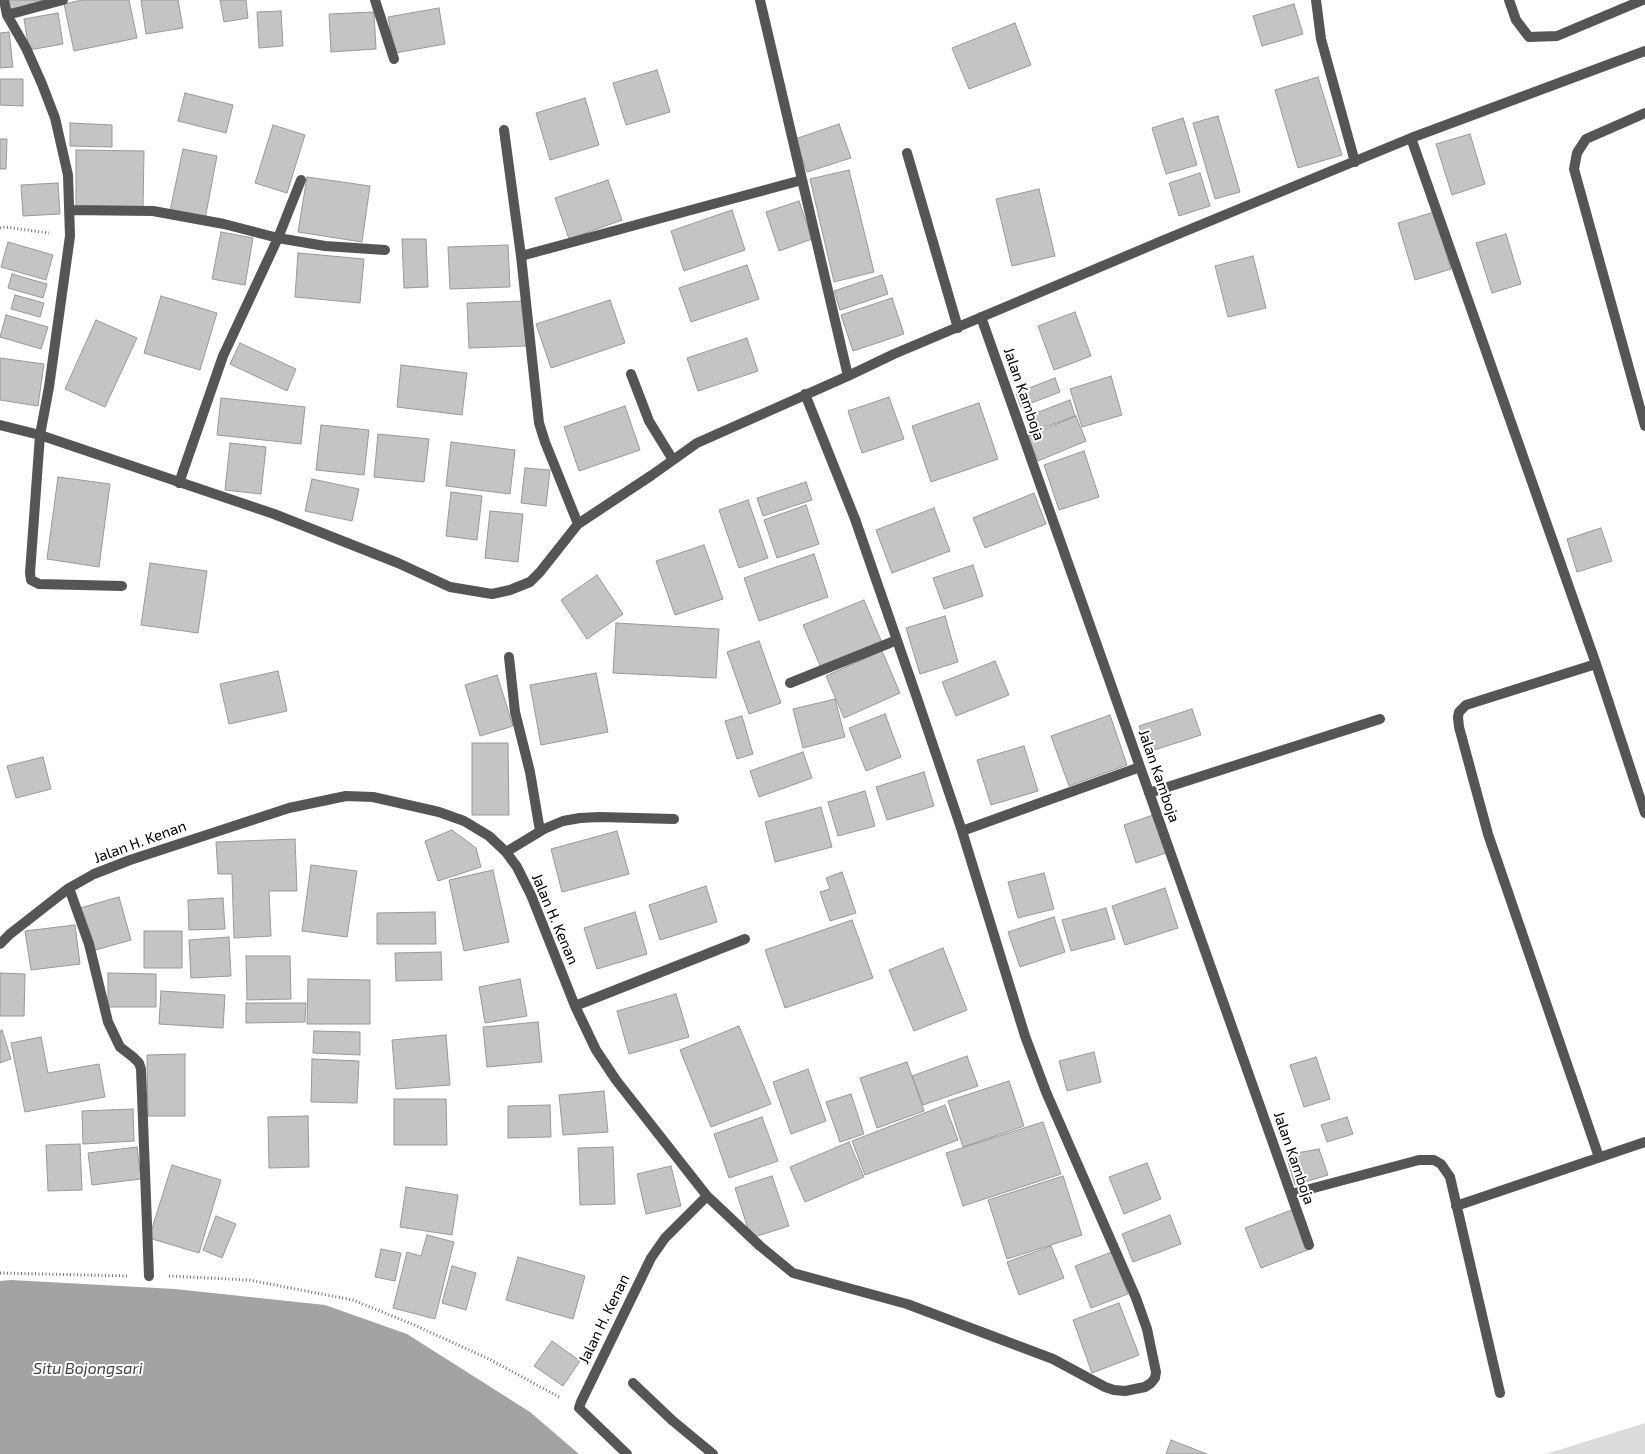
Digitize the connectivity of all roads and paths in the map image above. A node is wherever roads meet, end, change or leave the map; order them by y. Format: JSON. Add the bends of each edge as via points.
{"nodes":[{"id":1,"x":4,"y":0,"type":"edge"},
{"id":2,"x":63,"y":0,"type":"edge"},
{"id":3,"x":375,"y":0,"type":"edge"},
{"id":4,"x":760,"y":0,"type":"edge"},
{"id":5,"x":1316,"y":0,"type":"edge"},
{"id":6,"x":1508,"y":0,"type":"edge"},
{"id":7,"x":1643,"y":0,"type":"edge"},
{"id":8,"x":7,"y":15,"type":"junction"},
{"id":9,"x":1645,"y":51,"type":"edge"},
{"id":10,"x":394,"y":60,"type":"dead end"},
{"id":11,"x":1645,"y":113,"type":"edge"},
{"id":12,"x":504,"y":130,"type":"dead end"},
{"id":13,"x":1411,"y":138,"type":"junction"},
{"id":14,"x":906,"y":153,"type":"dead end"},
{"id":15,"x":1355,"y":162,"type":"junction"},
{"id":16,"x":300,"y":180,"type":"dead end"},
{"id":17,"x":802,"y":180,"type":"junction"},
{"id":18,"x":69,"y":210,"type":"junction"},
{"id":19,"x":0,"y":228,"type":"edge"},
{"id":20,"x":70,"y":236,"type":"junction"},
{"id":21,"x":278,"y":238,"type":"junction"},
{"id":22,"x":385,"y":250,"type":"dead end"},
{"id":23,"x":521,"y":256,"type":"junction"},
{"id":24,"x":980,"y":317,"type":"junction"},
{"id":25,"x":958,"y":328,"type":"junction"},
{"id":26,"x":631,"y":374,"type":"dead end"},
{"id":27,"x":848,"y":376,"type":"junction"},
{"id":28,"x":805,"y":394,"type":"junction"},
{"id":29,"x":0,"y":425,"type":"edge"},
{"id":30,"x":1645,"y":426,"type":"edge"},
{"id":31,"x":40,"y":435,"type":"junction"},
{"id":32,"x":673,"y":460,"type":"junction"},
{"id":33,"x":179,"y":482,"type":"junction"},
{"id":34,"x":578,"y":524,"type":"junction"},
{"id":35,"x":122,"y":586,"type":"dead end"},
{"id":36,"x":897,"y":640,"type":"junction"},
{"id":37,"x":509,"y":657,"type":"dead end"},
{"id":38,"x":1596,"y":664,"type":"junction"},
{"id":39,"x":790,"y":683,"type":"dead end"},
{"id":40,"x":1380,"y":719,"type":"dead end"},
{"id":41,"x":1140,"y":767,"type":"junction"},
{"id":42,"x":1149,"y":794,"type":"junction"},
{"id":43,"x":1645,"y":813,"type":"edge"},
{"id":44,"x":674,"y":820,"type":"dead end"},
{"id":45,"x":540,"y":831,"type":"junction"},
{"id":46,"x":962,"y":831,"type":"junction"},
{"id":47,"x":506,"y":852,"type":"junction"},
{"id":48,"x":70,"y":888,"type":"junction"},
{"id":49,"x":745,"y":939,"type":"dead end"},
{"id":50,"x":0,"y":944,"type":"edge"},
{"id":51,"x":575,"y":1006,"type":"junction"},
{"id":52,"x":1645,"y":1142,"type":"edge"},
{"id":53,"x":1599,"y":1158,"type":"junction"},
{"id":54,"x":1291,"y":1194,"type":"junction"},
{"id":55,"x":707,"y":1196,"type":"junction"},
{"id":56,"x":1456,"y":1206,"type":"junction"},
{"id":57,"x":1309,"y":1245,"type":"dead end"},
{"id":58,"x":0,"y":1273,"type":"edge"},
{"id":59,"x":149,"y":1276,"type":"junction"},
{"id":60,"x":633,"y":1383,"type":"dead end"},
{"id":61,"x":1500,"y":1393,"type":"dead end"},
{"id":62,"x":579,"y":1408,"type":"junction"},
{"id":63,"x":627,"y":1454,"type":"edge"},
{"id":64,"x":713,"y":1454,"type":"edge"}],
"edges":[{"from":1,"to":8,"type":"street"},
{"from":2,"to":8,"type":"street"},
{"from":3,"to":10,"type":"street"},
{"from":4,"to":17,"type":"street"},
{"from":5,"to":15,"type":"street","via":[[1321,39]]},
{"from":6,"to":7,"type":"street","via":[[1516,20],[1529,37],[1556,36]]},
{"from":8,"to":18,"type":"street","via":[[26,48],[55,118],[68,175]]},
{"from":9,"to":13,"type":"street"},
{"from":11,"to":30,"type":"street","via":[[1586,139],[1577,153],[1574,169]]},
{"from":12,"to":23,"type":"street"},
{"from":13,"to":15,"type":"street"},
{"from":13,"to":38,"type":"street"},
{"from":14,"to":25,"type":"street"},
{"from":15,"to":24,"type":"street"},
{"from":16,"to":21,"type":"street"},
{"from":17,"to":23,"type":"street"},
{"from":17,"to":27,"type":"street"},
{"from":18,"to":20,"type":"street"},
{"from":18,"to":21,"type":"street","via":[[154,211]]},
{"from":19,"to":20,"type":"path"},
{"from":20,"to":31,"type":"street","via":[[50,387]]},
{"from":21,"to":22,"type":"street","via":[[325,246]]},
{"from":21,"to":33,"type":"street","via":[[223,356]]},
{"from":23,"to":34,"type":"street","via":[[538,423]]},
{"from":24,"to":25,"type":"street"},
{"from":24,"to":41,"type":"street","name":"Jalan Kamboja"},
{"from":25,"to":27,"type":"street"},
{"from":26,"to":32,"type":"street","via":[[650,421]]},
{"from":27,"to":28,"type":"street"},
{"from":28,"to":32,"type":"street","via":[[697,443]]},
{"from":28,"to":36,"type":"street","via":[[855,519]]},
{"from":29,"to":31,"type":"street"},
{"from":31,"to":33,"type":"street"},
{"from":31,"to":35,"type":"street","via":[[31,580],[39,584]]},
{"from":32,"to":34,"type":"street"},
{"from":33,"to":34,"type":"street","via":[[339,539],[450,588],[492,594],[530,582]]},
{"from":36,"to":39,"type":"street"},
{"from":36,"to":46,"type":"street"},
{"from":37,"to":45,"type":"street","via":[[515,712]]},
{"from":38,"to":43,"type":"street"},
{"from":38,"to":53,"type":"street","via":[[1466,705],[1458,717],[1488,834]]},
{"from":40,"to":42,"type":"street"},
{"from":41,"to":42,"type":"street","name":"Jalan Kamboja"},
{"from":41,"to":46,"type":"street"},
{"from":42,"to":54,"type":"street","name":"Jalan Kamboja"},
{"from":44,"to":45,"type":"street","via":[[600,816],[563,821]]},
{"from":45,"to":47,"type":"street"},
{"from":46,"to":55,"type":"street","via":[[1025,1036],[1046,1092],[1136,1298],[1147,1329],[1155,1378],[1145,1387],[1126,1391],[1105,1388],[1053,1359],[908,1304],[793,1273]]},
{"from":47,"to":48,"type":"street","name":"Jalan H. Kenan","via":[[489,836],[464,821],[374,797],[346,796],[257,817],[130,860],[94,874]]},
{"from":47,"to":51,"type":"street","name":"Jalan H. Kenan","via":[[531,895]]},
{"from":48,"to":50,"type":"street","name":"Jalan H. Kenan"},
{"from":48,"to":59,"type":"street","via":[[89,944],[108,1022],[120,1047],[141,1068]]},
{"from":49,"to":51,"type":"street"},
{"from":51,"to":55,"type":"street","name":"Jalan H. Kenan","via":[[596,1050],[616,1080]]},
{"from":52,"to":53,"type":"street"},
{"from":53,"to":56,"type":"street"},
{"from":54,"to":56,"type":"street","via":[[1419,1160],[1434,1160],[1450,1177]]},
{"from":54,"to":57,"type":"street","name":"Jalan Kamboja"},
{"from":55,"to":62,"type":"street","name":"Jalan H. Kenan","via":[[665,1238],[651,1258]]},
{"from":56,"to":61,"type":"street"},
{"from":58,"to":59,"type":"path"},
{"from":59,"to":62,"type":"path","via":[[249,1280],[353,1300],[489,1359]]},
{"from":60,"to":64,"type":"street","via":[[673,1422]]},
{"from":62,"to":63,"type":"street"}]}
